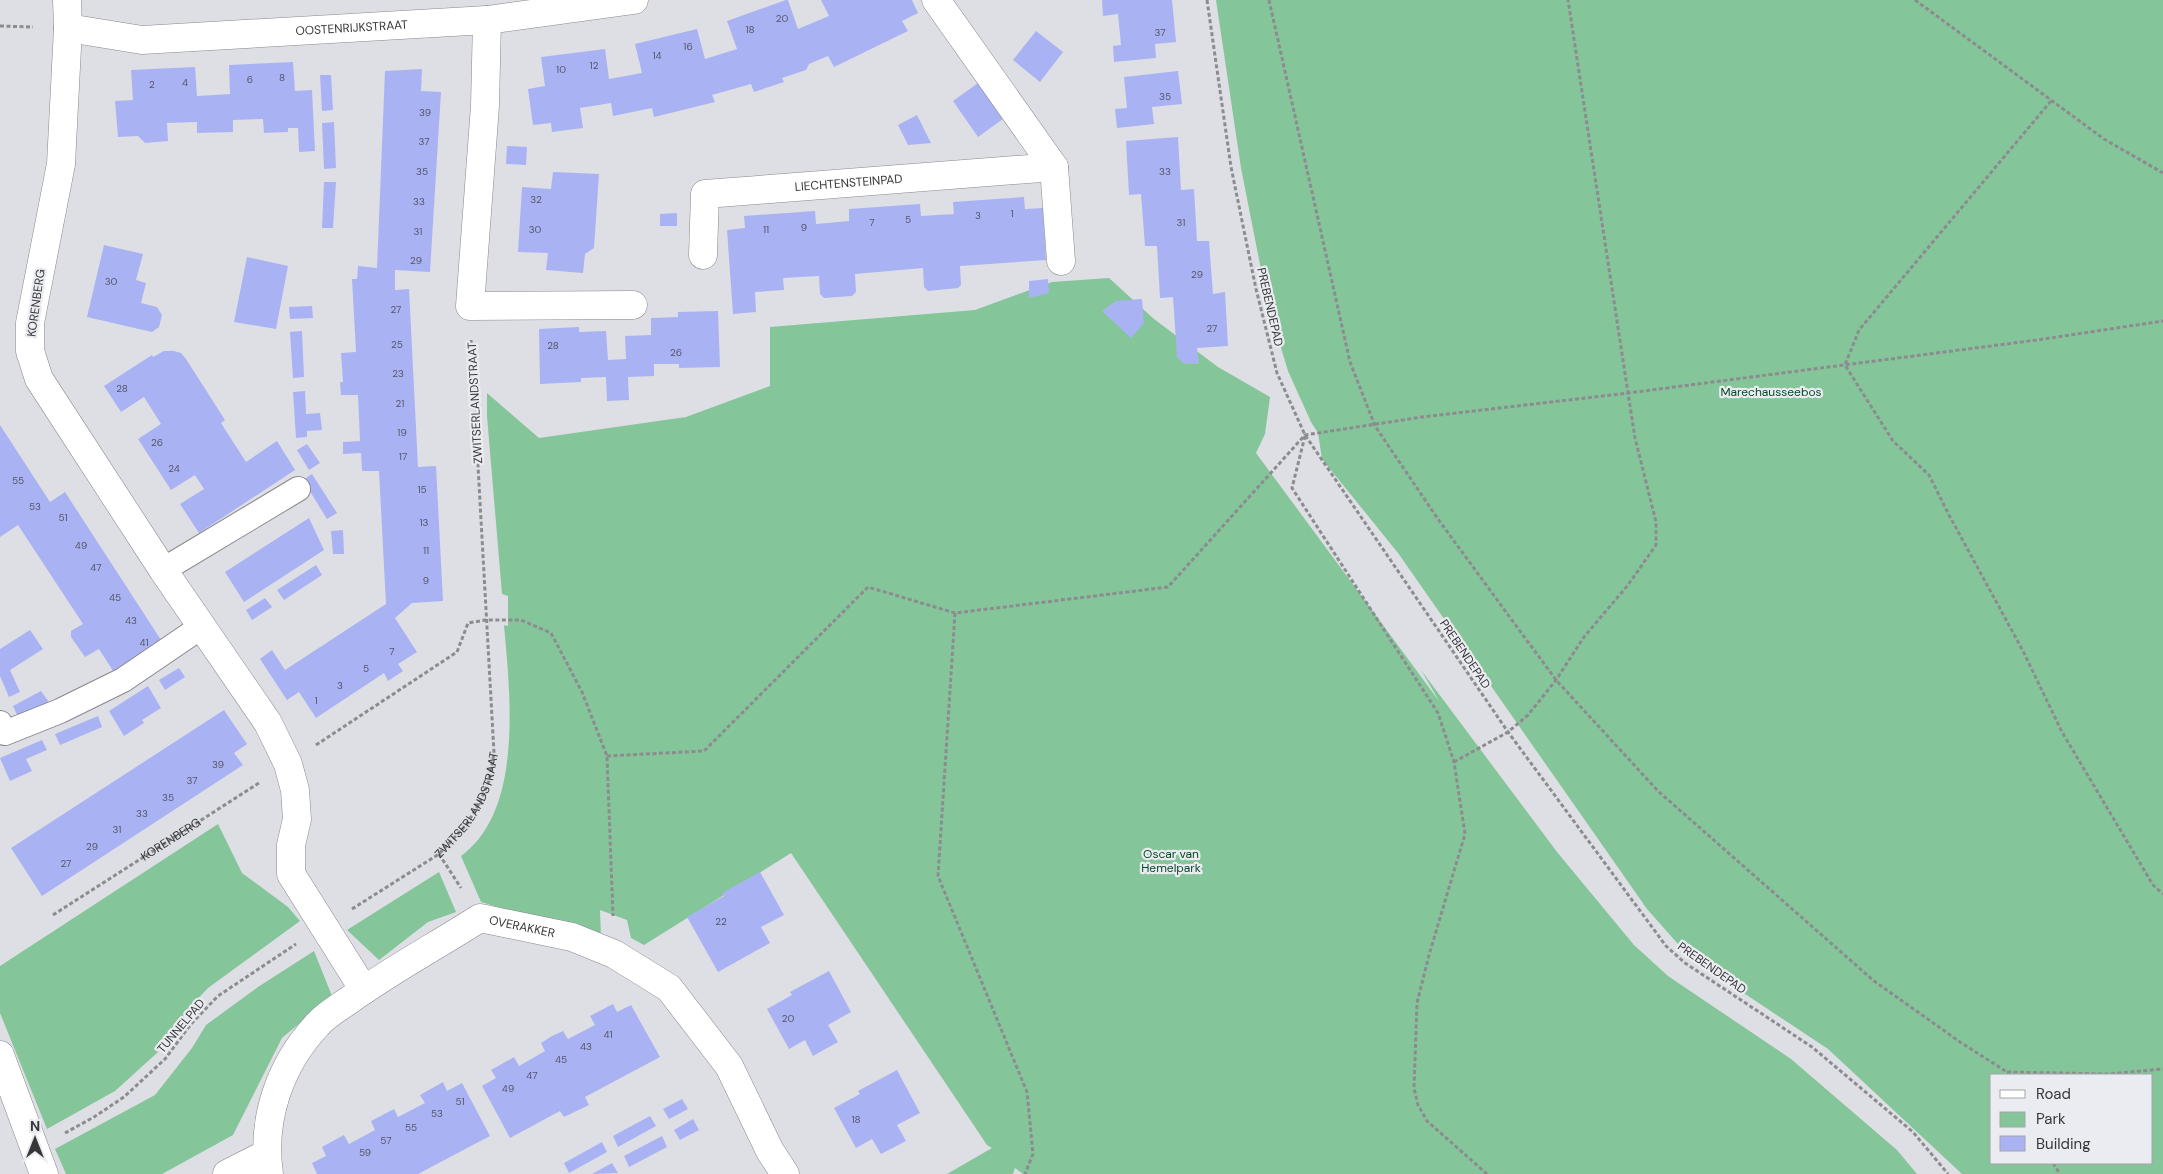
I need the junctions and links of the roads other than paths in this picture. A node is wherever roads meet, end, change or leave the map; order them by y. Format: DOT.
graph roads {
  1 [pos="67,0"];
  2 [pos="634,0"];
  3 [pos="936,0"];
  4 [pos="582,4"];
  5 [pos="488,20"];
  6 [pos="68,28"];
  7 [pos="1054,167"];
  8 [pos="703,256"];
  9 [pos="1061,261"];
  10 [pos="633,305"];
  11 [pos="298,489"];
  12 [pos="164,570"];
  13 [pos="201,627"];
  14 [pos="0,723"];
  15 [pos="364,990"];
  16 [pos="0,1055"];
  17 [pos="267,1164"];
  18 [pos="44,1174"];
  19 [pos="227,1174"];
  20 [pos="785,1174"];
  1 -- 6 [label="street, KORENBERG"];
  2 -- 4 [label="street, OOSTENRIJKSTRAAT"];
  3 -- 7 [label="street"];
  4 -- 5 [label="street, OOSTENRIJKSTRAAT"];
  5 -- 6 [label="street, OOSTENRIJKSTRAAT"];
  5 -- 10 [label="street"];
  6 -- 12 [label="street, KORENBERG"];
  7 -- 8 [label="street, LIECHTENSTEINPAD"];
  7 -- 9 [label="street"];
  11 -- 12 [label="lane"];
  12 -- 13 [label="street, KORENBERG"];
  13 -- 14 [label="lane"];
  13 -- 15 [label="street, KORENBERG"];
  15 -- 17 [label="street, OVERAKKER"];
  15 -- 20 [label="street, OVERAKKER"];
  16 -- 18 [label="street"];
  17 -- 19 [label="street"];
}
